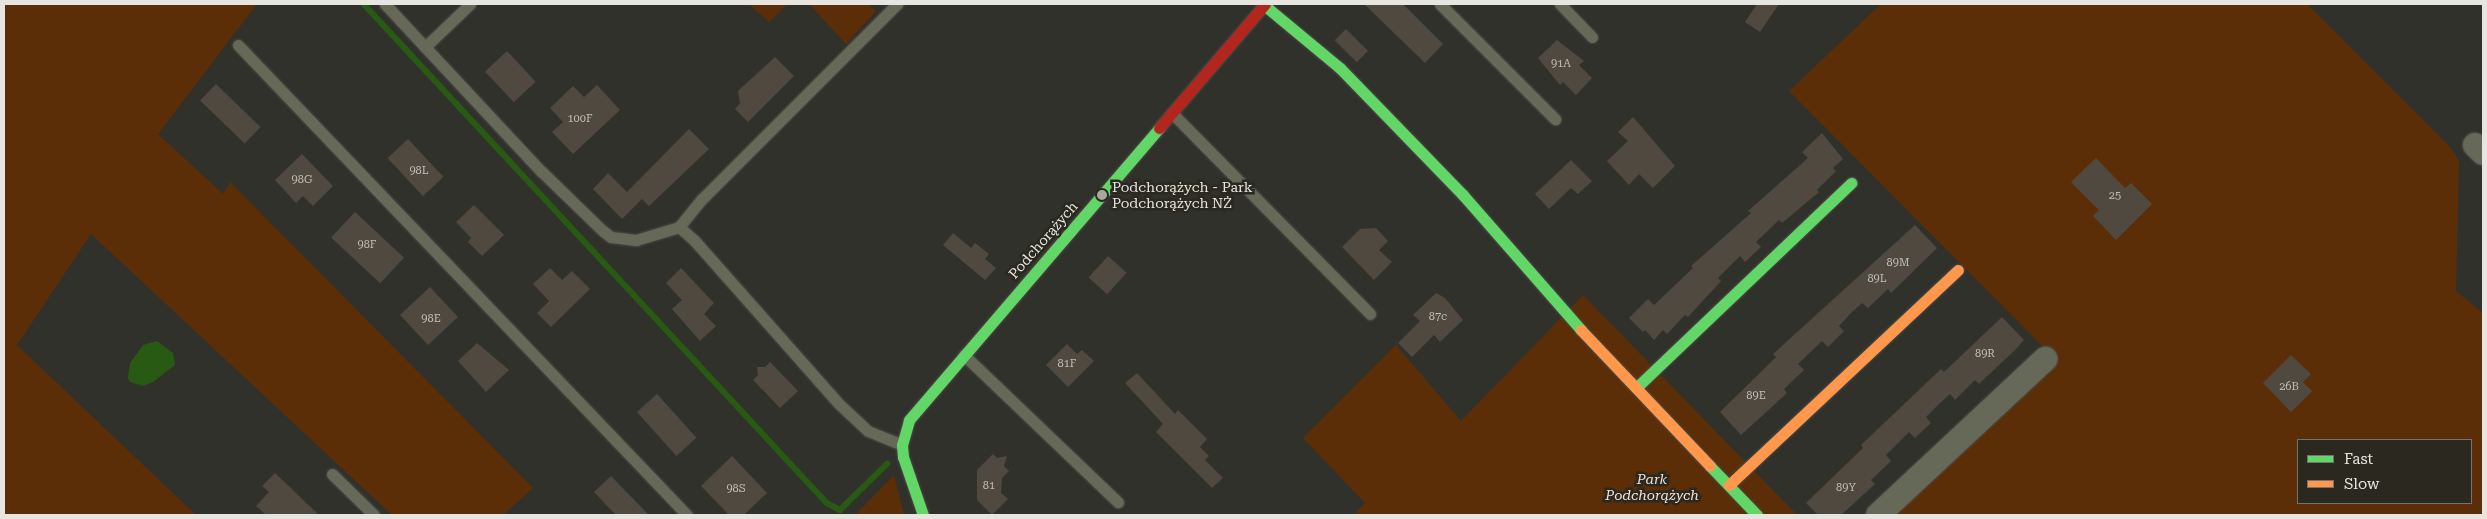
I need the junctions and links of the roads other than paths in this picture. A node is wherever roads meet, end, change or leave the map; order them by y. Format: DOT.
graph roads {
  1 [pos="385,4"];
  2 [pos="470,4"];
  3 [pos="897,4"];
  4 [pos="1440,4"];
  5 [pos="1560,4"];
  6 [pos="1264,5"];
  7 [pos="1592,37"];
  8 [pos="238,45"];
  9 [pos="425,47"];
  10 [pos="1172,113"];
  11 [pos="1555,119"];
  12 [pos="1850,183"];
  13 [pos="679,228"];
  14 [pos="1958,270"];
  15 [pos="1370,314"];
  16 [pos="964,355"];
  17 [pos="2045,359"];
  18 [pos="1637,387"];
  19 [pos="902,445"];
  20 [pos="332,474"];
  21 [pos="1729,486"];
  22 [pos="1118,502"];
  23 [pos="374,515"];
  24 [pos="687,515"];
  25 [pos="923,515"];
  26 [pos="1757,515"];
  27 [pos="1878,515"];
  1 -- 9 [label="lane"];
  2 -- 9 [label="lane"];
  3 -- 13 [label="lane"];
  4 -- 11 [label="lane"];
  5 -- 7 [label="lane"];
  6 -- 10 [label="street, Podchorążych"];
  6 -- 18 [label="street"];
  8 -- 24 [label="lane"];
  9 -- 13 [label="lane"];
  10 -- 15 [label="lane"];
  10 -- 16 [label="street, Podchorążych"];
  12 -- 18 [label="street"];
  13 -- 19 [label="lane"];
  14 -- 21 [label="street"];
  16 -- 19 [label="street, Podchorążych"];
  16 -- 22 [label="lane"];
  17 -- 27 [label="street"];
  18 -- 21 [label="street"];
  19 -- 25 [label="street, Podchorążych"];
  20 -- 23 [label="lane"];
  21 -- 26 [label="street"];
}
